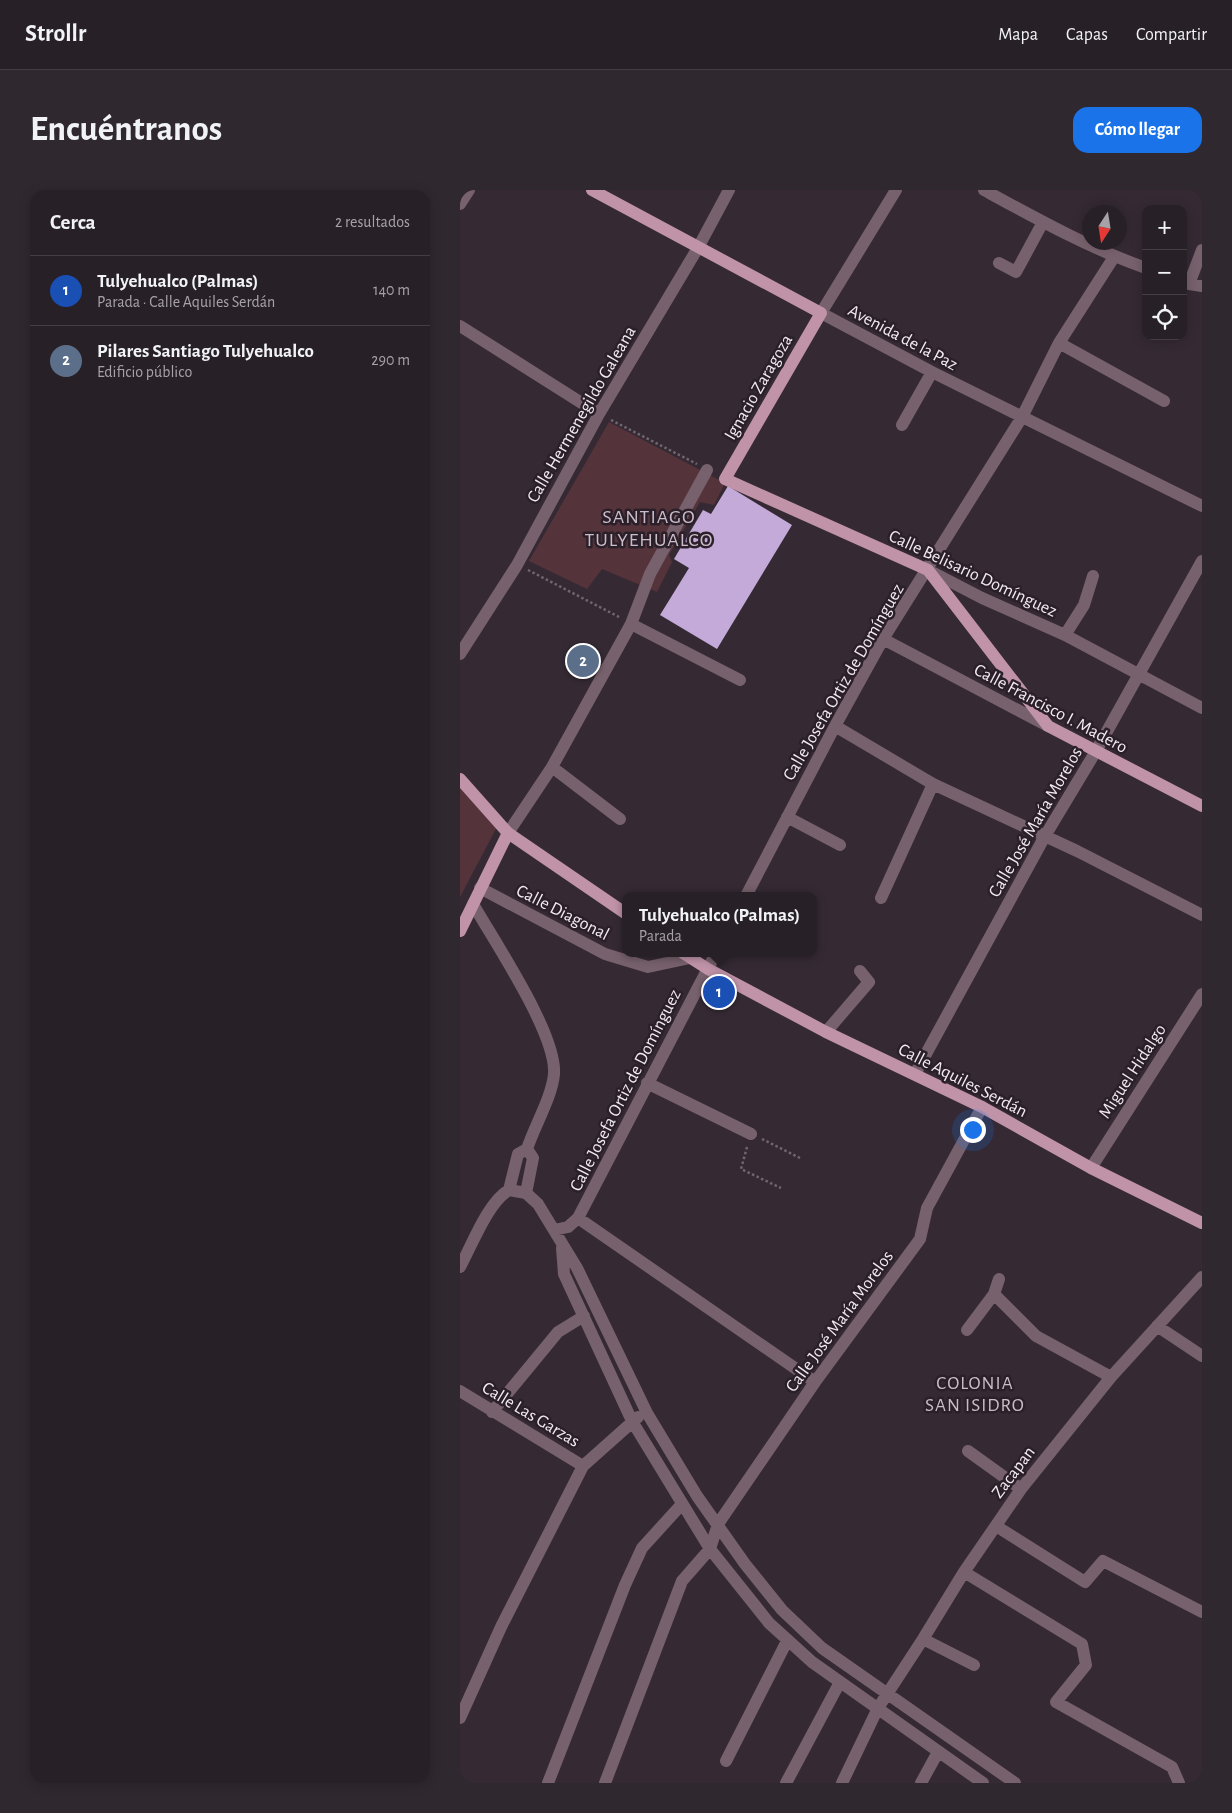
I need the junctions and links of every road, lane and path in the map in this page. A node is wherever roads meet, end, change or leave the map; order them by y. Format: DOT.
graph roads {
  1 [pos="469,190"];
  2 [pos="592,190"];
  3 [pos="729,190"];
  4 [pos="896,190"];
  5 [pos="984,190"];
  6 [pos="460,204"];
  7 [pos="1043,222"];
  8 [pos="699,246"];
  9 [pos="1202,250"];
  10 [pos="1114,257"];
  11 [pos="999,264"];
  12 [pos="1142,267"];
  13 [pos="1187,280"];
  14 [pos="1187,282"];
  15 [pos="1187,283"];
  16 [pos="1202,286"];
  17 [pos="1202,293"];
  18 [pos="821,313"];
  19 [pos="460,326"];
  20 [pos="1059,343"];
  21 [pos="932,372"];
  22 [pos="1164,401"];
  23 [pos="599,414"];
  24 [pos="1022,418"];
  25 [pos="902,425"];
  26 [pos="707,470"];
  27 [pos="725,479"];
  28 [pos="1202,506"];
  29 [pos="1202,561"];
  30 [pos="517,565"];
  31 [pos="928,570"];
  32 [pos="1093,576"];
  33 [pos="631,624"];
  34 [pos="1065,635"];
  35 [pos="883,639"];
  36 [pos="460,654"];
  37 [pos="1138,673"];
  38 [pos="740,680"];
  39 [pos="1202,708"];
  40 [pos="835,726"];
  41 [pos="1048,726"];
  42 [pos="1096,751"];
  43 [pos="552,767"];
  44 [pos="460,779"];
  45 [pos="933,784"];
  46 [pos="1202,806"];
  47 [pos="787,817"];
  48 [pos="620,819"];
  49 [pos="508,832"];
  50 [pos="1045,836"];
  51 [pos="840,845"];
  52 [pos="480,888"];
  53 [pos="748,892"];
  54 [pos="880,898"];
  55 [pos="473,904"];
  56 [pos="622,911"];
  57 [pos="1202,915"];
  58 [pos="460,931"];
  59 [pos="683,957"];
  60 [pos="689,957"];
  61 [pos="714,957"];
  62 [pos="708,969"];
  63 [pos="860,971"];
  64 [pos="1202,994"];
  65 [pos="826,1032"];
  66 [pos="915,1074"];
  67 [pos="647,1083"];
  68 [pos="982,1107"];
  69 [pos="751,1134"];
  70 [pos="527,1149"];
  71 [pos="800,1158"];
  72 [pos="1091,1168"];
  73 [pos="781,1188"];
  74 [pos="509,1190"];
  75 [pos="526,1193"];
  76 [pos="578,1218"];
  77 [pos="1202,1223"];
  78 [pos="554,1230"];
  79 [pos="562,1246"];
  80 [pos="460,1267"];
  81 [pos="1202,1277"];
  82 [pos="999,1279"];
  83 [pos="994,1294"];
  84 [pos="584,1316"];
  85 [pos="1157,1326"];
  86 [pos="967,1330"];
  87 [pos="1202,1356"];
  88 [pos="1111,1378"];
  89 [pos="815,1382"];
  90 [pos="460,1391"];
  91 [pos="492,1412"];
  92 [pos="647,1413"];
  93 [pos="632,1421"];
  94 [pos="968,1451"];
  95 [pos="583,1466"];
  96 [pos="1021,1489"];
  97 [pos="682,1504"];
  98 [pos="718,1524"];
  99 [pos="996,1526"];
  100 [pos="710,1549"];
  101 [pos="964,1572"];
  102 [pos="1202,1612"];
  103 [pos="923,1639"];
  104 [pos="787,1641"];
  105 [pos="974,1665"];
  106 [pos="840,1682"];
  107 [pos="887,1693"];
  108 [pos="878,1708"];
  109 [pos="460,1718"];
  110 [pos="938,1752"];
  111 [pos="726,1761"];
  112 [pos="992,1766"];
  113 [pos="548,1783"];
  114 [pos="604,1783"];
  115 [pos="786,1783"];
  116 [pos="842,1783"];
  117 [pos="921,1783"];
  118 [pos="982,1783"];
  119 [pos="1015,1783"];
  120 [pos="1179,1783"];
  1 -- 6 [label="street"];
  2 -- 8 [label="main road, Avenida de la Paz"];
  3 -- 8 [label="street, Calle Hermenegildo Galeana"];
  4 -- 18 [label="street"];
  5 -- 7 [label="street"];
  7 -- 10 [label="street"];
  7 -- 11 [label="street"];
  8 -- 18 [label="main road, Avenida de la Paz"];
  8 -- 23 [label="street, Calle Hermenegildo Galeana"];
  9 -- 13 [label="street"];
  10 -- 12 [label="street"];
  10 -- 20 [label="street, Calle Josefa Ortiz de Domínguez"];
  14 -- 16 [label="street"];
  15 -- 17 [label="street"];
  18 -- 21 [label="street, Avenida de la Paz"];
  18 -- 27 [label="main road, Ignacio Zaragoza"];
  19 -- 23 [label="street"];
  20 -- 22 [label="street"];
  20 -- 24 [label="street, Calle Josefa Ortiz de Domínguez"];
  21 -- 24 [label="street, Avenida de la Paz"];
  21 -- 25 [label="street"];
  23 -- 26 [label="path"];
  23 -- 30 [label="street, Calle Hermenegildo Galeana"];
  24 -- 28 [label="street, Avenida de la Paz"];
  24 -- 31 [label="street, Calle Josefa Ortiz de Domínguez"];
  26 -- 33 [label="street"];
  27 -- 31 [label="main road, Calle Belisario Domínguez"];
  29 -- 37 [label="street, Calle José María Morelos"];
  30 -- 33 [label="path"];
  30 -- 36 [label="street, Calle Hermenegildo Galeana"];
  31 -- 34 [label="street, Calle Belisario Domínguez"];
  31 -- 35 [label="street, Calle Josefa Ortiz de Domínguez"];
  31 -- 41 [label="main road"];
  32 -- 34 [label="street"];
  33 -- 38 [label="street"];
  33 -- 43 [label="street"];
  34 -- 37 [label="street, Calle Belisario Domínguez"];
  35 -- 40 [label="street, Calle Josefa Ortiz de Domínguez"];
  35 -- 41 [label="street, Calle Francisco I. Madero"];
  37 -- 39 [label="street, Calle Belisario Domínguez"];
  37 -- 42 [label="street, Calle José María Morelos"];
  40 -- 45 [label="street"];
  40 -- 47 [label="street, Calle Josefa Ortiz de Domínguez"];
  41 -- 42 [label="main road, Calle Francisco I. Madero"];
  42 -- 46 [label="main road, Calle Francisco I. Madero"];
  42 -- 50 [label="street, Calle José María Morelos"];
  43 -- 48 [label="street"];
  43 -- 49 [label="street"];
  44 -- 49 [label="main road"];
  45 -- 50 [label="street"];
  45 -- 54 [label="street"];
  47 -- 51 [label="street"];
  47 -- 53 [label="street, Calle Josefa Ortiz de Domínguez"];
  49 -- 52 [label="main road"];
  49 -- 56 [label="main road"];
  50 -- 57 [label="street"];
  50 -- 66 [label="street, Calle José María Morelos"];
  52 -- 55 [label="main road"];
  52 -- 59 [label="street, Calle Diagonal"];
  55 -- 58 [label="main road"];
  55 -- 70 [label="street"];
  60 -- 62 [label="main road, Calle Aquiles Serdán"];
  61 -- 62 [label="street, Calle Josefa Ortiz de Domínguez"];
  62 -- 65 [label="main road, Calle Aquiles Serdán"];
  62 -- 67 [label="street, Calle Josefa Ortiz de Domínguez"];
  63 -- 65 [label="street"];
  64 -- 72 [label="street, Miguel Hidalgo"];
  65 -- 66 [label="main road, Calle Aquiles Serdán"];
  66 -- 68 [label="main road, Calle Aquiles Serdán"];
  67 -- 69 [label="street"];
  67 -- 76 [label="street, Calle Josefa Ortiz de Domínguez"];
  68 -- 72 [label="main road, Calle Aquiles Serdán"];
  68 -- 89 [label="street, Calle José María Morelos"];
  69 -- 71 [label="path"];
  69 -- 73 [label="path"];
  70 -- 74 [label="street"];
  70 -- 75 [label="street"];
  72 -- 77 [label="main road, Calle Aquiles Serdán"];
  74 -- 75 [label="street"];
  74 -- 80 [label="street"];
  75 -- 78 [label="street"];
  76 -- 78 [label="street, Calle Josefa Ortiz de Domínguez"];
  76 -- 89 [label="street"];
  78 -- 79 [label="street"];
  79 -- 84 [label="street"];
  79 -- 92 [label="street"];
  81 -- 85 [label="street, Zacapan"];
  82 -- 83 [label="street"];
  83 -- 86 [label="street"];
  83 -- 88 [label="street"];
  84 -- 91 [label="street"];
  84 -- 93 [label="street"];
  85 -- 87 [label="street"];
  85 -- 88 [label="street, Zacapan"];
  88 -- 96 [label="street, Zacapan"];
  89 -- 98 [label="street, Calle José María Morelos"];
  90 -- 91 [label="street, Calle Las Garzas"];
  91 -- 95 [label="street, Calle Las Garzas"];
  92 -- 93 [label="street"];
  92 -- 98 [label="street"];
  93 -- 95 [label="street"];
  93 -- 97 [label="street"];
  94 -- 96 [label="street"];
  95 -- 109 [label="street"];
  96 -- 99 [label="street, Zacapan"];
  97 -- 100 [label="street"];
  97 -- 113 [label="street"];
  98 -- 100 [label="street, Calle José María Morelos"];
  98 -- 107 [label="street"];
  99 -- 101 [label="street, Zacapan"];
  99 -- 102 [label="street"];
  100 -- 104 [label="street"];
  100 -- 114 [label="street"];
  101 -- 103 [label="street, Zacapan"];
  101 -- 120 [label="street"];
  103 -- 105 [label="street"];
  103 -- 107 [label="street, Zacapan"];
  104 -- 106 [label="street"];
  104 -- 111 [label="street"];
  106 -- 108 [label="street"];
  106 -- 115 [label="street"];
  107 -- 108 [label="street, Zacapan"];
  107 -- 112 [label="street"];
  108 -- 110 [label="street"];
  108 -- 116 [label="street, Zacapan"];
  110 -- 117 [label="street"];
  110 -- 118 [label="street"];
  112 -- 118 [label="street"];
  112 -- 119 [label="street"];
}
